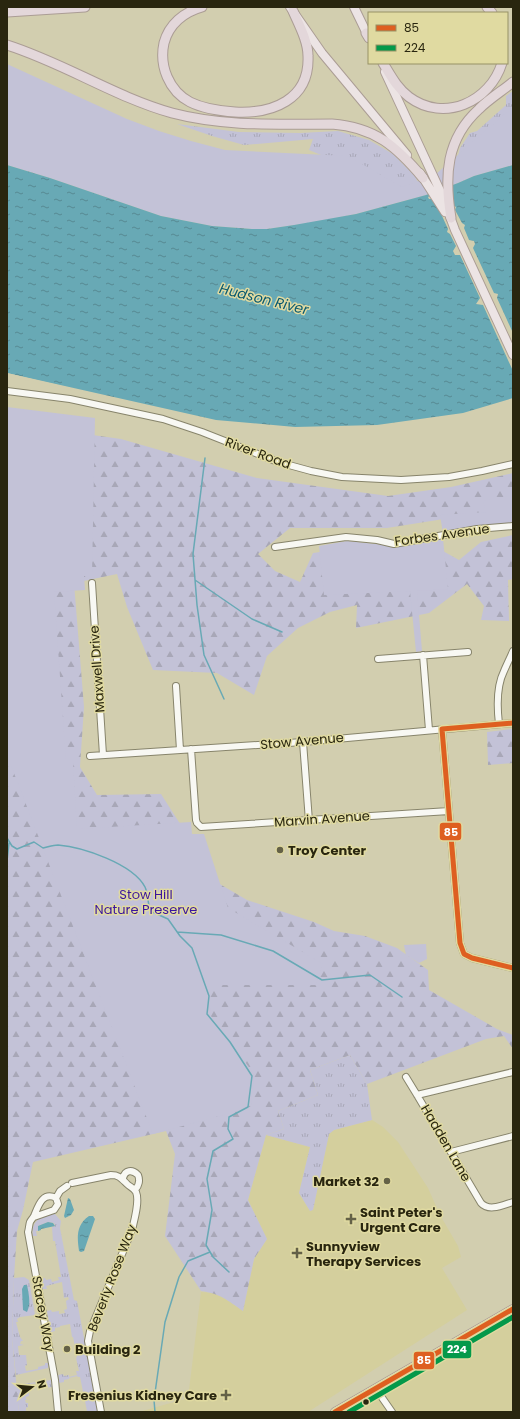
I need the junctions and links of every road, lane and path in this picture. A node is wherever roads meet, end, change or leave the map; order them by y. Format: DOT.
graph roads {
  1 [pos="85,7"];
  2 [pos="202,7"];
  3 [pos="354,7"];
  4 [pos="291,9"];
  5 [pos="7,12"];
  6 [pos="368,36"];
  7 [pos="7,45"];
  8 [pos="382,64"];
  9 [pos="383,64"];
  10 [pos="502,64"];
  11 [pos="513,82"];
  12 [pos="410,160"];
  13 [pos="424,178"];
  14 [pos="451,218"];
  15 [pos="456,230"];
  16 [pos="513,355"];
  17 [pos="7,391"];
  18 [pos="513,464"];
  19 [pos="513,526"];
  20 [pos="275,547"];
  21 [pos="92,583"];
  22 [pos="513,651"];
  23 [pos="468,652"];
  24 [pos="423,655"];
  25 [pos="378,659"];
  26 [pos="176,686"];
  27 [pos="513,723"];
  28 [pos="499,724"];
  29 [pos="442,729"];
  30 [pos="429,730"];
  31 [pos="303,742"];
  32 [pos="191,749"];
  33 [pos="180,750"];
  34 [pos="104,755"];
  35 [pos="90,756"];
  36 [pos="449,811"];
  37 [pos="309,821"];
  38 [pos="513,968"];
  39 [pos="513,1072"];
  40 [pos="406,1078"];
  41 [pos="418,1095"];
  42 [pos="513,1136"];
  43 [pos="451,1152"];
  44 [pos="123,1178"];
  45 [pos="135,1190"];
  46 [pos="56,1198"];
  47 [pos="513,1202"];
  48 [pos="34,1217"];
  49 [pos="513,1309"];
  50 [pos="376,1389"];
  51 [pos="58,1412"];
  52 [pos="101,1412"];
  53 [pos="335,1412"];
  54 [pos="392,1412"];
  1 -- 5 [label="highway"];
  2 -- 4 [label="highway"];
  3 -- 6 [label="main road"];
  4 -- 12 [label="main road"];
  7 -- 12 [label="highway"];
  8 -- 14 [label="main road"];
  9 -- 10 [label="highway"];
  11 -- 14 [label="highway"];
  12 -- 13 [label="highway"];
  13 -- 15 [label="main road"];
  14 -- 15 [label="main road"];
  15 -- 16 [label="main road"];
  17 -- 18 [label="street, River Road"];
  19 -- 20 [label="street, Forbes Avenue"];
  21 -- 34 [label="street, Maxwell Drive"];
  22 -- 28 [label="street"];
  23 -- 24 [label="street"];
  24 -- 25 [label="street"];
  24 -- 30 [label="street"];
  26 -- 33 [label="street"];
  27 -- 28 [label="street, Stow Avenue"];
  28 -- 29 [label="street, Stow Avenue"];
  29 -- 30 [label="street, Stow Avenue"];
  29 -- 36 [label="street"];
  30 -- 31 [label="street, Stow Avenue"];
  31 -- 32 [label="street, Stow Avenue"];
  31 -- 37 [label="street"];
  32 -- 33 [label="street, Stow Avenue"];
  32 -- 37 [label="street, Marvin Avenue"];
  33 -- 34 [label="street, Stow Avenue"];
  34 -- 35 [label="street, Stow Avenue"];
  36 -- 37 [label="street, Marvin Avenue"];
  36 -- 38 [label="street"];
  39 -- 41 [label="street"];
  40 -- 41 [label="street, Hadden Lane"];
  41 -- 43 [label="street, Hadden Lane"];
  42 -- 43 [label="street"];
  43 -- 47 [label="street, Hadden Lane"];
  44 -- 45 [label="street"];
  44 -- 45 [label="street"];
  44 -- 46 [label="street, Stacey Way"];
  45 -- 52 [label="street, Beverly Rose Way"];
  46 -- 48 [label="street, Stacey Way"];
  46 -- 48 [label="street, Stacey Way"];
  48 -- 51 [label="street, Stacey Way"];
  49 -- 50 [label="main road"];
  50 -- 53 [label="main road"];
  50 -- 54 [label="street"];
}
